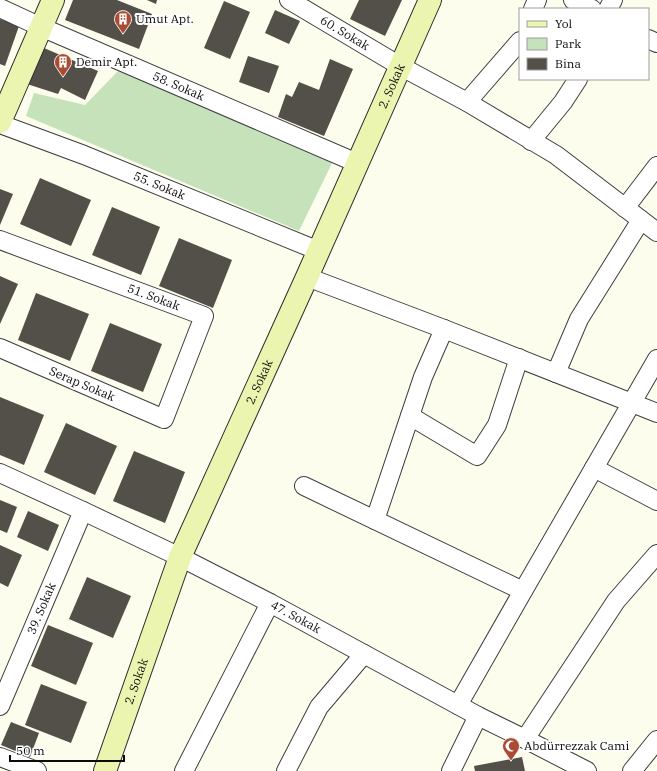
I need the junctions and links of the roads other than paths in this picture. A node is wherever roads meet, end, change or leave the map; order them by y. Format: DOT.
graph roads {
  1 [pos="53,0"];
  2 [pos="289,0"];
  3 [pos="430,0"];
  4 [pos="573,0"];
  5 [pos="0,8"];
  6 [pos="590,8"];
  7 [pos="41,27"];
  8 [pos="519,42"];
  9 [pos="400,66"];
  10 [pos="577,80"];
  11 [pos="467,102"];
  12 [pos="0,123"];
  13 [pos="531,141"];
  14 [pos="357,163"];
  15 [pos="657,166"];
  16 [pos="625,208"];
  17 [pos="641,220"];
  18 [pos="657,232"];
  19 [pos="0,240"];
  20 [pos="319,251"];
  21 [pos="307,277"];
  22 [pos="444,329"];
  23 [pos="0,348"];
  24 [pos="519,358"];
  25 [pos="657,359"];
  26 [pos="556,373"];
  27 [pos="632,403"];
  28 [pos="657,414"];
  29 [pos="410,416"];
  30 [pos="164,419"];
  31 [pos="594,468"];
  32 [pos="0,473"];
  33 [pos="304,486"];
  34 [pos="657,501"];
  35 [pos="83,511"];
  36 [pos="375,520"];
  37 [pos="657,554"];
  38 [pos="180,558"];
  39 [pos="523,591"];
  40 [pos="270,603"];
  41 [pos="364,654"];
  42 [pos="458,705"];
  43 [pos="0,706"];
  44 [pos="478,716"];
  45 [pos="525,739"];
  46 [pos="657,740"];
  47 [pos="0,757"];
  48 [pos="36,771"];
  49 [pos="105,771"];
  50 [pos="184,771"];
  51 [pos="286,771"];
  52 [pos="451,771"];
  53 [pos="587,771"];
  54 [pos="632,771"];
  1 -- 7 [label="street"];
  2 -- 9 [label="street, 60. Sokak"];
  3 -- 9 [label="street, 2. Sokak"];
  4 -- 6 [label="street"];
  5 -- 7 [label="street, 58. Sokak"];
  7 -- 12 [label="street"];
  7 -- 14 [label="street, 58. Sokak"];
  8 -- 11 [label="street"];
  9 -- 11 [label="street, 60. Sokak"];
  9 -- 14 [label="street, 2. Sokak"];
  10 -- 13 [label="street"];
  11 -- 13 [label="street, 60. Sokak"];
  12 -- 20 [label="street, 55. Sokak"];
  13 -- 16 [label="street, 60. Sokak"];
  14 -- 20 [label="street, 2. Sokak"];
  15 -- 16 [label="street"];
  16 -- 17 [label="street, 60. Sokak"];
  17 -- 18 [label="street, 60. Sokak"];
  17 -- 26 [label="street"];
  19 -- 30 [label="street, 51. Sokak"];
  20 -- 21 [label="street, 2. Sokak"];
  21 -- 22 [label="street"];
  21 -- 38 [label="street, 2. Sokak"];
  22 -- 24 [label="street"];
  22 -- 29 [label="street"];
  23 -- 30 [label="street, Serap Sokak"];
  24 -- 26 [label="street"];
  24 -- 29 [label="street"];
  25 -- 27 [label="street"];
  26 -- 27 [label="street"];
  27 -- 28 [label="street"];
  27 -- 31 [label="street"];
  29 -- 36 [label="street"];
  31 -- 34 [label="street"];
  31 -- 39 [label="street"];
  32 -- 35 [label="street, 47. Sokak"];
  33 -- 36 [label="street"];
  35 -- 38 [label="street, 47. Sokak"];
  35 -- 43 [label="street, 39. Sokak"];
  36 -- 39 [label="street"];
  37 -- 45 [label="street"];
  38 -- 40 [label="street, 47. Sokak"];
  38 -- 49 [label="street, 2. Sokak"];
  39 -- 42 [label="street"];
  40 -- 41 [label="street, 47. Sokak"];
  40 -- 50 [label="street"];
  41 -- 42 [label="street, 47. Sokak"];
  41 -- 51 [label="street"];
  42 -- 44 [label="street, 47. Sokak"];
  44 -- 45 [label="street, 47. Sokak"];
  44 -- 52 [label="street"];
  45 -- 53 [label="street, 47. Sokak"];
  46 -- 54 [label="street"];
  47 -- 48 [label="street"];
}
